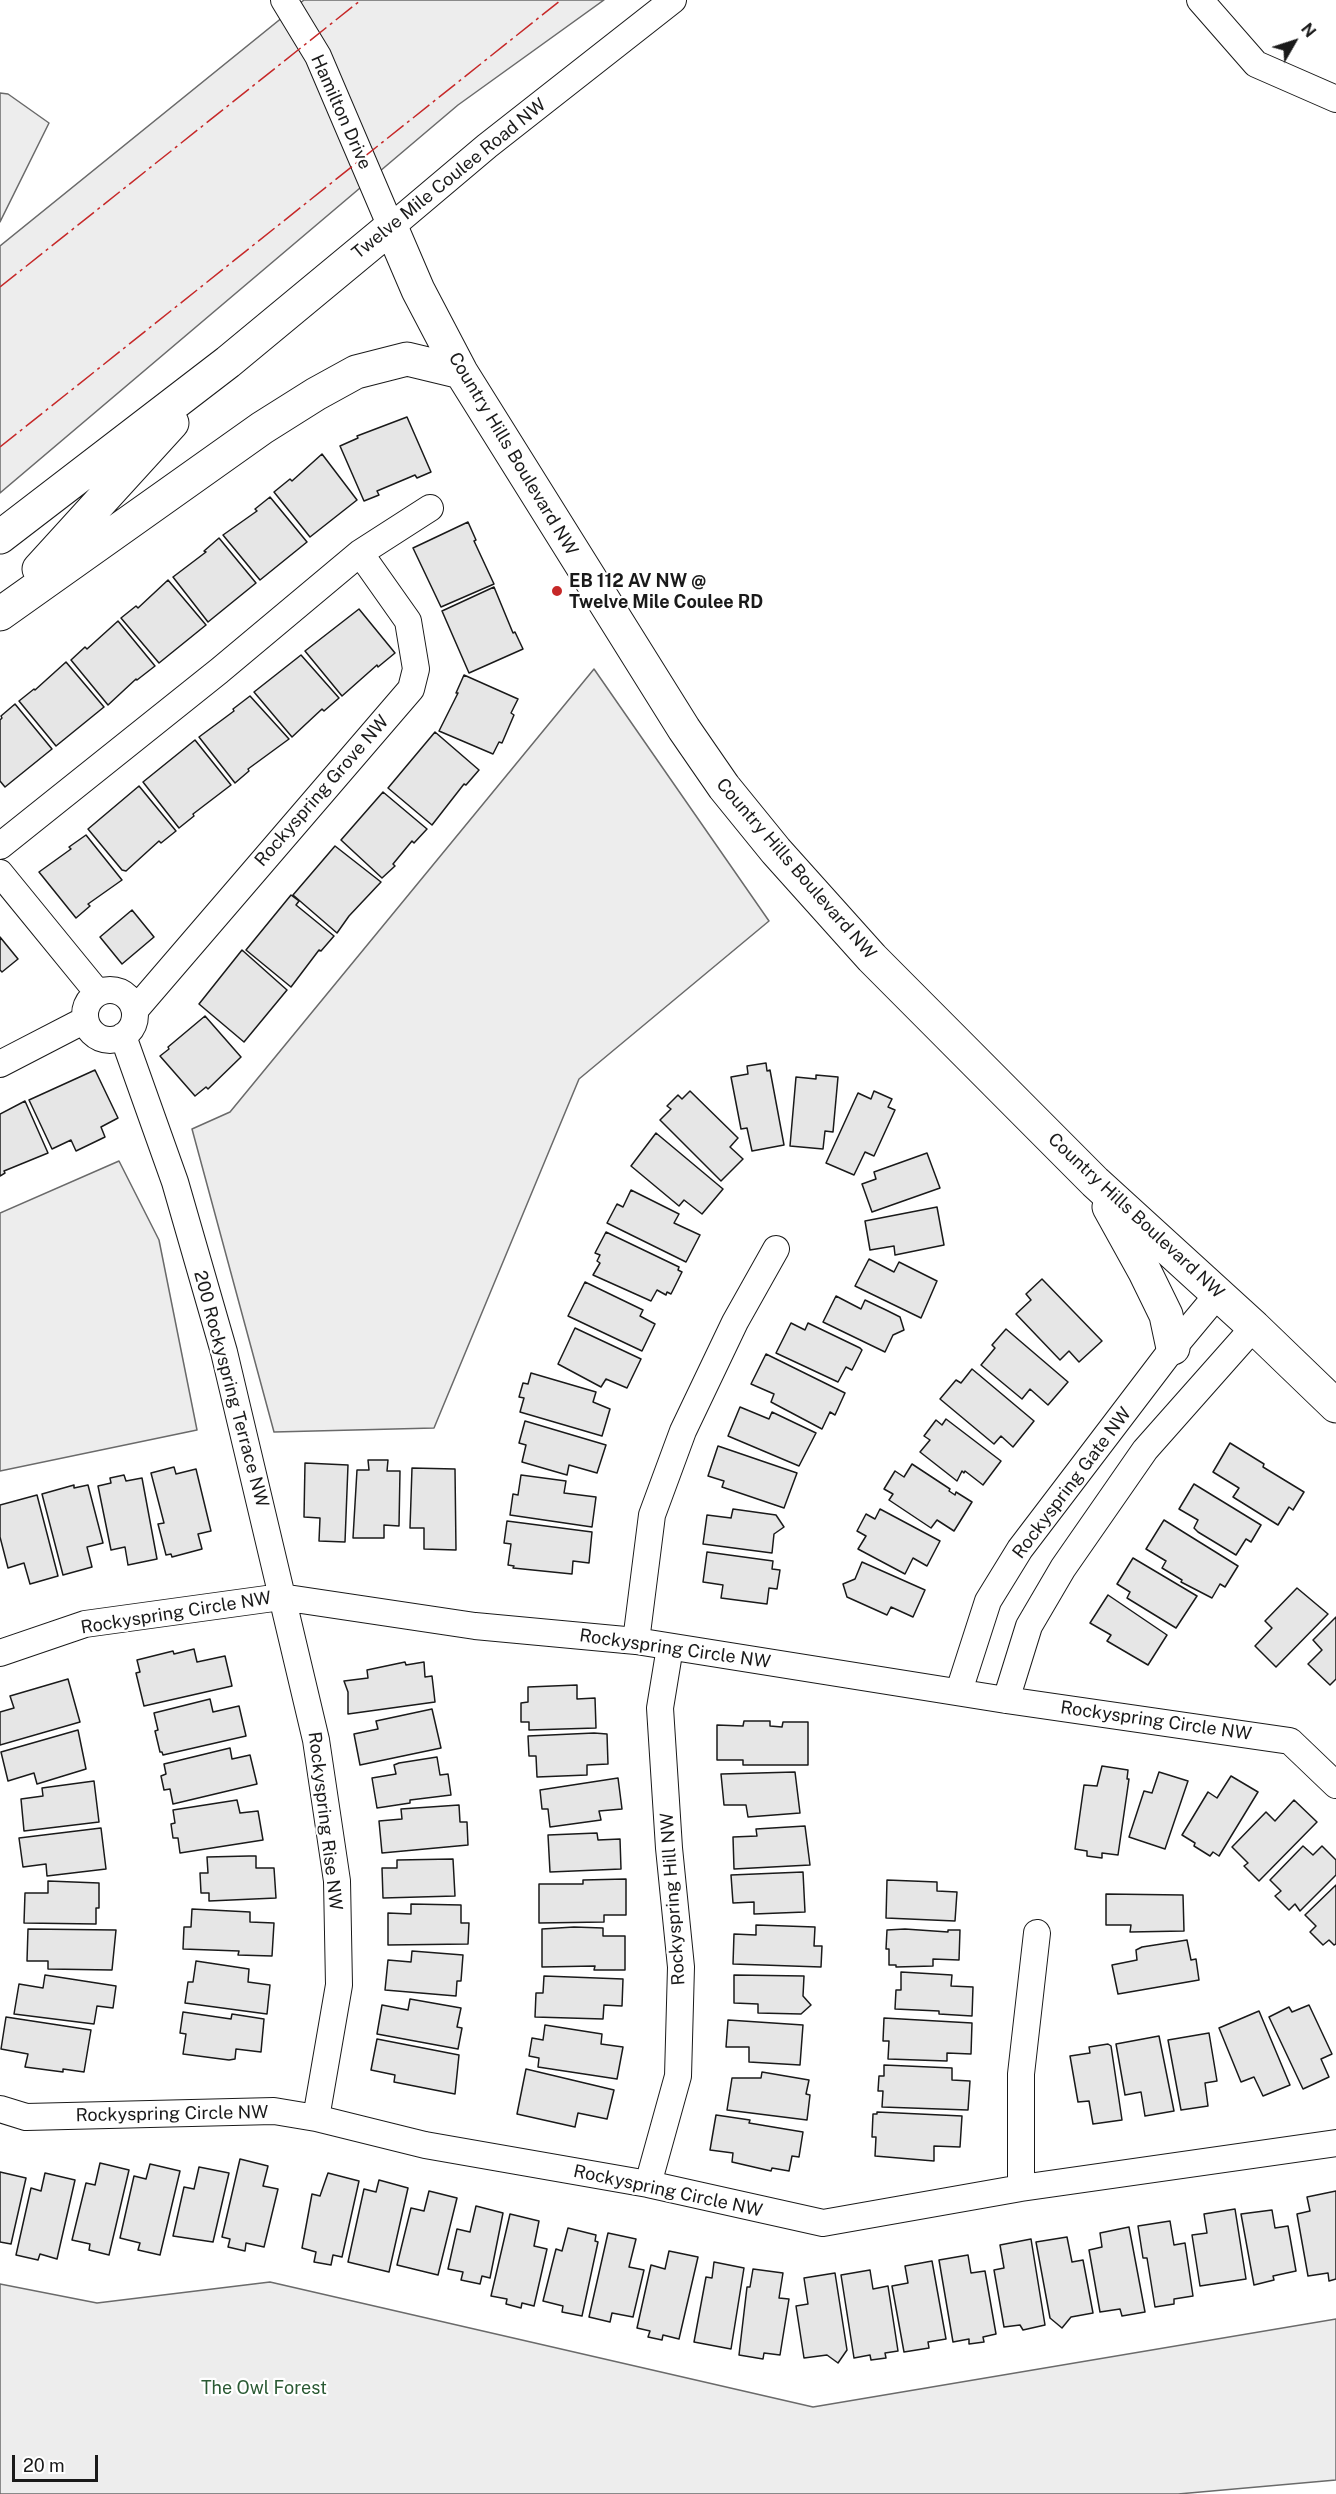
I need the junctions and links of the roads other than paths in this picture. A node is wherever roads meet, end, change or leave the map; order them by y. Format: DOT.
graph roads {
  1 [pos="284,0"];
  2 [pos="673,0"];
  3 [pos="1200,0"];
  4 [pos="1336,99"];
  5 [pos="391,227"];
  6 [pos="228,362"];
  7 [pos="461,372"];
  8 [pos="430,508"];
  9 [pos="0,537"];
  10 [pos="360,553"];
  11 [pos="0,613"];
  12 [pos="0,846"];
  13 [pos="0,873"];
  14 [pos="98,993"];
  15 [pos="135,1010"];
  16 [pos="85,1020"];
  17 [pos="123,1036"];
  18 [pos="0,1064"];
  19 [pos="1095,1182"];
  20 [pos="776,1249"];
  21 [pos="1218,1294"];
  22 [pos="1254,1327"];
  23 [pos="1173,1348"];
  24 [pos="1336,1406"];
  25 [pos="281,1597"];
  26 [pos="636,1641"];
  27 [pos="670,1647"];
  28 [pos="0,1653"];
  29 [pos="959,1691"];
  30 [pos="1006,1700"];
  31 [pos="1336,1785"];
  32 [pos="1037,1933"];
  33 [pos="0,2109"];
  34 [pos="316,2118"];
  35 [pos="1336,2143"];
  36 [pos="648,2184"];
  37 [pos="1021,2188"];
  1 -- 5 [label="street, Hamilton Drive"];
  2 -- 5 [label="street, Twelve Mile Coulee Road NW"];
  3 -- 4 [label="street"];
  5 -- 6 [label="main road, Twelve Mile Coulee Road NW"];
  5 -- 7 [label="main road, Country Hills Boulevard NW"];
  6 -- 9 [label="main road, Twelve Mile Coulee Road NW"];
  6 -- 11 [label="main road, Twelve Mile Coulee Road NW"];
  7 -- 11 [label="main road"];
  7 -- 19 [label="main road, Country Hills Boulevard NW"];
  8 -- 10 [label="street"];
  10 -- 12 [label="street"];
  10 -- 15 [label="street, Rockyspring Grove NW"];
  13 -- 14 [label="street"];
  14 -- 15 [label="street"];
  14 -- 16 [label="street"];
  15 -- 17 [label="street"];
  16 -- 17 [label="street"];
  16 -- 18 [label="street"];
  17 -- 25 [label="street, 200 Rockyspring Terrace NW"];
  19 -- 21 [label="main road, Country Hills Boulevard NW"];
  19 -- 23 [label="main road"];
  20 -- 26 [label="street"];
  21 -- 22 [label="main road, Country Hills Boulevard NW"];
  21 -- 23 [label="street, Rockyspring Gate NW"];
  22 -- 24 [label="main road, Country Hills Boulevard NW"];
  22 -- 30 [label="street"];
  23 -- 29 [label="street, Rockyspring Gate NW"];
  25 -- 26 [label="street, Rockyspring Circle NW"];
  25 -- 28 [label="street, Rockyspring Circle NW"];
  25 -- 34 [label="street, Rockyspring Rise NW"];
  26 -- 27 [label="street, Rockyspring Circle NW"];
  27 -- 29 [label="street, Rockyspring Circle NW"];
  27 -- 36 [label="street, Rockyspring Hill NW"];
  29 -- 30 [label="street, Rockyspring Circle NW"];
  30 -- 31 [label="street, Rockyspring Circle NW"];
  32 -- 37 [label="street"];
  33 -- 34 [label="street, Rockyspring Circle NW"];
  34 -- 36 [label="street, Rockyspring Circle NW"];
  35 -- 37 [label="street, Rockyspring Circle NW"];
  36 -- 37 [label="street, Rockyspring Circle NW"];
}
